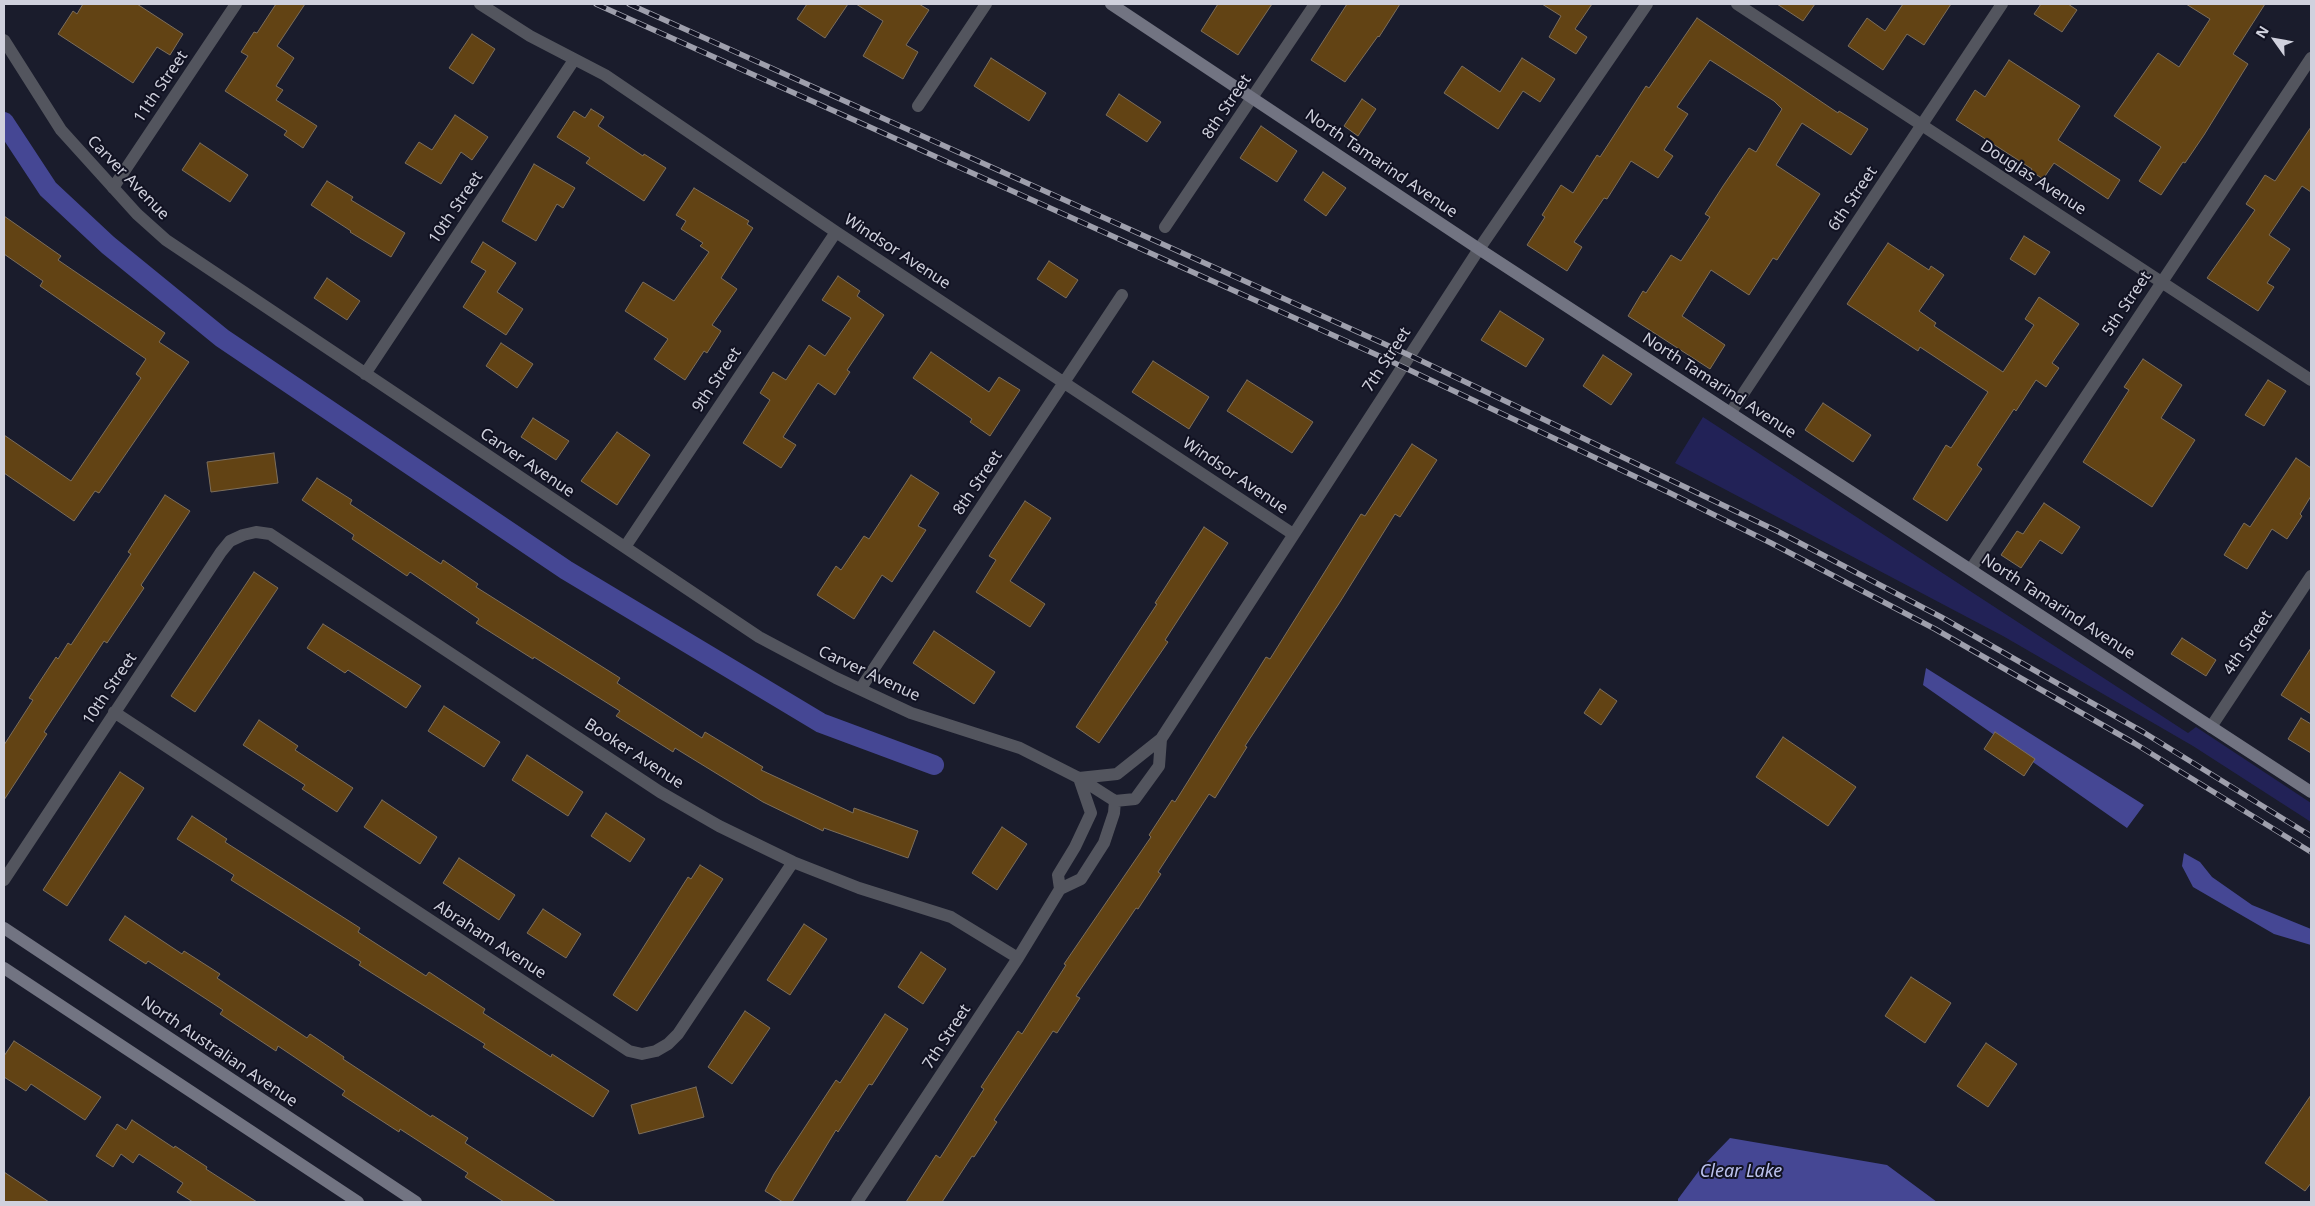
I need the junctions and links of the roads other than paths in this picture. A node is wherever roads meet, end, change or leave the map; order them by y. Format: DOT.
graph roads {
  1 [pos="236,4"];
  2 [pos="480,4"];
  3 [pos="986,4"];
  4 [pos="1111,4"];
  5 [pos="1316,4"];
  6 [pos="1647,4"];
  7 [pos="1736,4"];
  8 [pos="2002,4"];
  9 [pos="4,40"];
  10 [pos="2311,58"];
  11 [pos="574,60"];
  12 [pos="1253,98"];
  13 [pos="918,106"];
  14 [pos="1922,125"];
  15 [pos="113,188"];
  16 [pos="1165,227"];
  17 [pos="836,232"];
  18 [pos="1479,249"];
  19 [pos="2162,282"];
  20 [pos="1122,295"];
  21 [pos="365,374"];
  22 [pos="2311,380"];
  23 [pos="1064,382"];
  24 [pos="1730,412"];
  25 [pos="256,532"];
  26 [pos="1292,534"];
  27 [pos="625,547"];
  28 [pos="1971,570"];
  29 [pos="2311,576"];
  30 [pos="861,688"];
  31 [pos="114,712"];
  32 [pos="2211,727"];
  33 [pos="1161,740"];
  34 [pos="1079,778"];
  35 [pos="2311,792"];
  36 [pos="1115,801"];
  37 [pos="793,862"];
  38 [pos="4,880"];
  39 [pos="1060,889"];
  40 [pos="4,928"];
  41 [pos="1018,958"];
  42 [pos="4,968"];
  43 [pos="358,1202"];
  44 [pos="416,1202"];
  45 [pos="857,1202"];
  1 -- 15 [label="street, 11th Street"];
  2 -- 11 [label="street, Windsor Avenue"];
  3 -- 13 [label="street"];
  4 -- 12 [label="street, North Tamarind Avenue"];
  5 -- 12 [label="street, 8th Street"];
  6 -- 18 [label="street, 7th Street"];
  7 -- 14 [label="street, Douglas Avenue"];
  8 -- 14 [label="street, 6th Street"];
  9 -- 15 [label="street, Carver Avenue"];
  10 -- 19 [label="street, 5th Street"];
  11 -- 17 [label="street, Windsor Avenue"];
  11 -- 21 [label="street, 10th Street"];
  12 -- 16 [label="street, 8th Street"];
  12 -- 18 [label="street, North Tamarind Avenue"];
  14 -- 19 [label="street, Douglas Avenue"];
  14 -- 24 [label="street, 6th Street"];
  15 -- 21 [label="street, Carver Avenue"];
  17 -- 23 [label="street, Windsor Avenue"];
  17 -- 27 [label="street, 9th Street"];
  18 -- 24 [label="street, North Tamarind Avenue"];
  18 -- 26 [label="street, 7th Street"];
  19 -- 22 [label="street, Douglas Avenue"];
  19 -- 28 [label="street, 5th Street"];
  20 -- 23 [label="street, 8th Street"];
  21 -- 27 [label="street, Carver Avenue"];
  23 -- 26 [label="street, Windsor Avenue"];
  23 -- 30 [label="street, 8th Street"];
  24 -- 28 [label="street, North Tamarind Avenue"];
  25 -- 31 [label="street, 10th Street"];
  25 -- 37 [label="street, Booker Avenue"];
  26 -- 33 [label="street, 7th Street"];
  27 -- 30 [label="street, Carver Avenue"];
  28 -- 32 [label="street, North Tamarind Avenue"];
  29 -- 32 [label="street, 4th Street"];
  30 -- 34 [label="street, Carver Avenue"];
  31 -- 37 [label="street, Abraham Avenue"];
  31 -- 38 [label="street, 10th Street"];
  32 -- 35 [label="street, North Tamarind Avenue"];
  33 -- 34 [label="street, 7th Street"];
  33 -- 36 [label="street, 7th Street"];
  34 -- 36 [label="street, Carver Avenue"];
  34 -- 39 [label="street, 7th Street"];
  36 -- 39 [label="street"];
  37 -- 41 [label="street, Booker Avenue"];
  39 -- 41 [label="street, 7th Street"];
  40 -- 44 [label="street, North Australian Avenue"];
  41 -- 45 [label="street, 7th Street"];
  42 -- 43 [label="street"];
}
